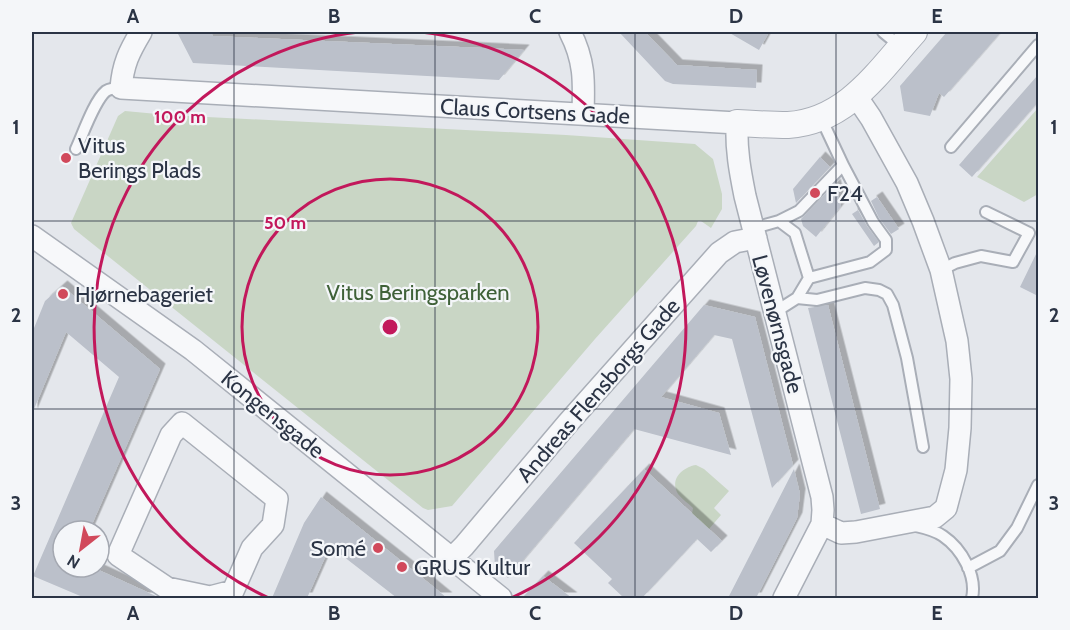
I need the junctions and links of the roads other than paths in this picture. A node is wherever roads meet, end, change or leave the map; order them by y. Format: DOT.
graph roads {
  1 [pos="139,32"];
  2 [pos="570,32"];
  3 [pos="899,36"];
  4 [pos="1038,45"];
  5 [pos="121,88"];
  6 [pos="856,96"];
  7 [pos="583,114"];
  8 [pos="821,117"];
  9 [pos="737,123"];
  10 [pos="951,147"];
  11 [pos="76,149"];
  12 [pos="843,165"];
  13 [pos="986,212"];
  14 [pos="780,221"];
  15 [pos="755,233"];
  16 [pos="34,243"];
  17 [pos="941,270"];
  18 [pos="809,278"];
  19 [pos="797,298"];
  20 [pos="775,312"];
  21 [pos="923,447"];
  22 [pos="1038,484"];
  23 [pos="906,522"];
  24 [pos="822,524"];
  25 [pos="452,558"];
  26 [pos="968,568"];
  27 [pos="164,593"];
  28 [pos="501,598"];
  29 [pos="784,598"];
  30 [pos="972,598"];
  1 -- 5 [label="street"];
  2 -- 7 [label="street"];
  3 -- 6 [label="street, Claus Cortsens Gade"];
  4 -- 10 [label="lane"];
  5 -- 7 [label="street, Claus Cortsens Gade"];
  5 -- 11 [label="lane"];
  6 -- 8 [label="street, Claus Cortsens Gade"];
  6 -- 17 [label="street"];
  7 -- 9 [label="street, Claus Cortsens Gade"];
  8 -- 9 [label="street, Claus Cortsens Gade"];
  8 -- 12 [label="lane"];
  9 -- 15 [label="street, Løvenørnsgade"];
  12 -- 14 [label="lane"];
  12 -- 18 [label="lane"];
  13 -- 17 [label="lane"];
  14 -- 15 [label="lane"];
  14 -- 18 [label="lane"];
  15 -- 20 [label="street, Løvenørnsgade"];
  15 -- 25 [label="street, Andreas Flensborgs Gade"];
  16 -- 25 [label="street, Kongensgade"];
  17 -- 23 [label="street"];
  18 -- 19 [label="lane"];
  19 -- 20 [label="lane"];
  19 -- 21 [label="lane"];
  20 -- 24 [label="street, Løvenørnsgade"];
  22 -- 26 [label="lane"];
  23 -- 24 [label="street"];
  23 -- 26 [label="lane"];
  24 -- 29 [label="street, Løvenørnsgade"];
  25 -- 28 [label="street, Kongensgade"];
  26 -- 30 [label="lane"];
  27 -- 27 [label="street"];
}
